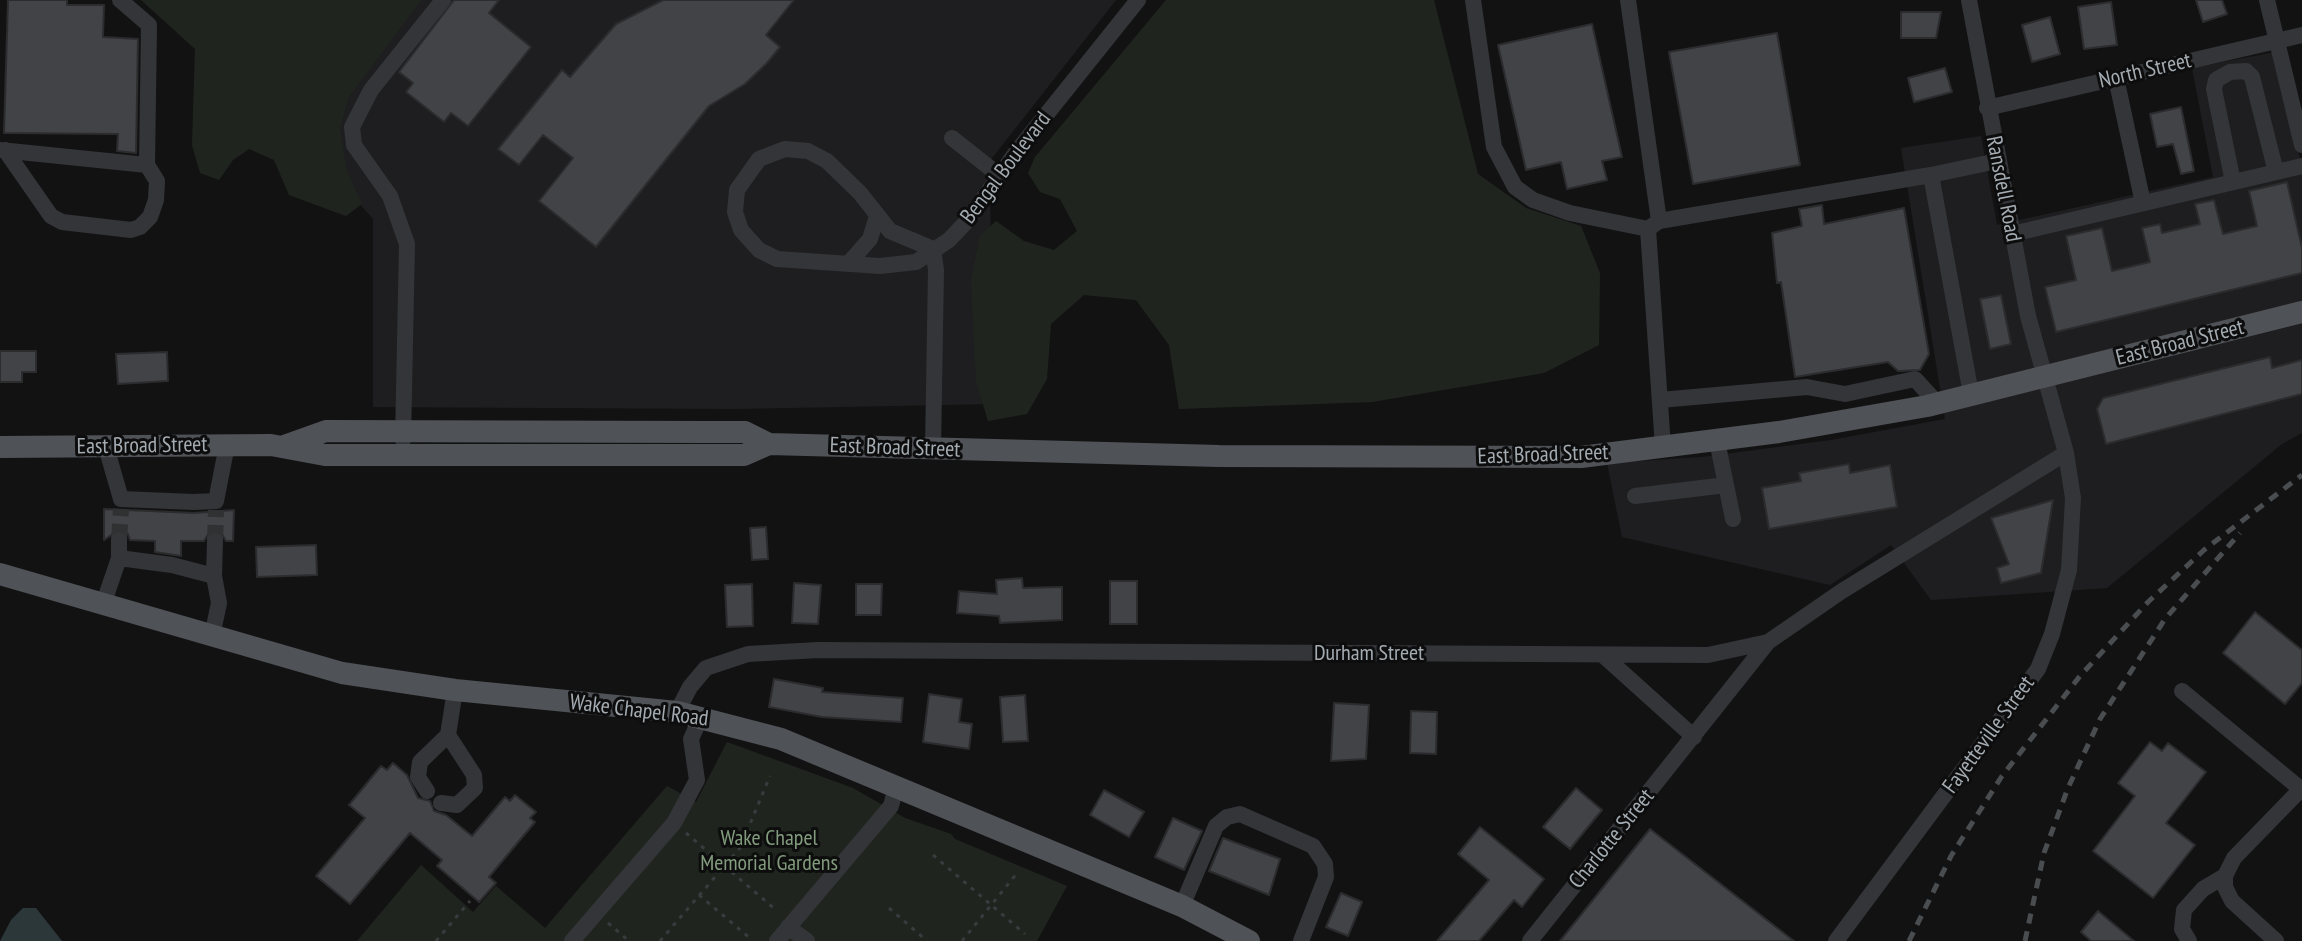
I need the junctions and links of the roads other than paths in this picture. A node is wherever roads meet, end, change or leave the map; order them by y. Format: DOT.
graph roads {
  1 [pos="120,0"];
  2 [pos="443,0"];
  3 [pos="1138,0"];
  4 [pos="1473,0"];
  5 [pos="1628,0"];
  6 [pos="1969,0"];
  7 [pos="2267,0"];
  8 [pos="2302,35"];
  9 [pos="2277,40"];
  10 [pos="2211,56"];
  11 [pos="2116,78"];
  12 [pos="2216,80"];
  13 [pos="1987,108"];
  14 [pos="952,138"];
  15 [pos="2302,145"];
  16 [pos="2,150"];
  17 [pos="1997,161"];
  18 [pos="147,165"];
  19 [pos="2302,166"];
  20 [pos="2276,172"];
  21 [pos="1931,175"];
  22 [pos="1000,176"];
  23 [pos="2233,182"];
  24 [pos="2143,203"];
  25 [pos="877,216"];
  26 [pos="1654,225"];
  27 [pos="2012,234"];
  28 [pos="933,249"];
  29 [pos="848,264"];
  30 [pos="2302,312"];
  31 [pos="2046,375"];
  32 [pos="1845,394"];
  33 [pos="1971,394"];
  34 [pos="1660,400"];
  35 [pos="1937,403"];
  36 [pos="1847,421"];
  37 [pos="403,431"];
  38 [pos="1717,441"];
  39 [pos="769,444"];
  40 [pos="227,445"];
  41 [pos="284,446"];
  42 [pos="0,447"];
  43 [pos="106,447"];
  44 [pos="1663,447"];
  45 [pos="933,449"];
  46 [pos="2066,453"];
  47 [pos="404,455"];
  48 [pos="1726,485"];
  49 [pos="1635,496"];
  50 [pos="1733,519"];
  51 [pos="119,540"];
  52 [pos="215,541"];
  53 [pos="119,558"];
  54 [pos="0,574"];
  55 [pos="214,576"];
  56 [pos="103,605"];
  57 [pos="212,636"];
  58 [pos="1768,642"];
  59 [pos="1604,656"];
  60 [pos="455,690"];
  61 [pos="2182,691"];
  62 [pos="677,712"];
  63 [pos="701,717"];
  64 [pos="448,735"];
  65 [pos="1694,737"];
  66 [pos="896,787"];
  67 [pos="2302,789"];
  68 [pos="427,791"];
  69 [pos="441,803"];
  70 [pos="2225,876"];
  71 [pos="1182,906"];
  72 [pos="788,927"];
  73 [pos="572,941"];
  74 [pos="777,941"];
  75 [pos="807,941"];
  76 [pos="1249,941"];
  77 [pos="1301,941"];
  78 [pos="1530,941"];
  79 [pos="1836,941"];
  80 [pos="2189,941"];
  81 [pos="2276,941"];
  1 -- 18 [label="street"];
  2 -- 37 [label="street"];
  3 -- 22 [label="street, Bengal Boulevard"];
  4 -- 26 [label="street"];
  5 -- 26 [label="street"];
  6 -- 13 [label="street, Ransdell Road"];
  7 -- 9 [label="street"];
  8 -- 9 [label="street, North Street"];
  9 -- 10 [label="street, North Street"];
  9 -- 15 [label="street"];
  10 -- 11 [label="street, North Street"];
  10 -- 12 [label="street"];
  11 -- 13 [label="street, North Street"];
  11 -- 24 [label="street"];
  12 -- 20 [label="street"];
  12 -- 23 [label="street"];
  13 -- 17 [label="street, Ransdell Road"];
  14 -- 22 [label="street"];
  16 -- 18 [label="street"];
  16 -- 18 [label="street"];
  17 -- 21 [label="street"];
  17 -- 27 [label="street, Ransdell Road"];
  19 -- 20 [label="street"];
  20 -- 23 [label="street"];
  21 -- 26 [label="street"];
  21 -- 33 [label="street"];
  22 -- 28 [label="street, Bengal Boulevard"];
  23 -- 24 [label="street"];
  24 -- 27 [label="street"];
  25 -- 28 [label="street"];
  25 -- 29 [label="street"];
  25 -- 29 [label="street"];
  26 -- 34 [label="street"];
  27 -- 31 [label="street, Ransdell Road"];
  28 -- 29 [label="street, Bengal Boulevard"];
  28 -- 45 [label="street"];
  30 -- 31 [label="main road, East Broad Street"];
  31 -- 33 [label="main road, East Broad Street"];
  31 -- 46 [label="street, Fayetteville Street"];
  32 -- 34 [label="street"];
  32 -- 35 [label="street"];
  32 -- 36 [label="street"];
  33 -- 35 [label="main road, East Broad Street"];
  34 -- 44 [label="street"];
  35 -- 36 [label="main road, East Broad Street"];
  36 -- 38 [label="main road, East Broad Street"];
  37 -- 39 [label="main road, East Broad Street"];
  37 -- 41 [label="main road, East Broad Street"];
  37 -- 47 [label="street"];
  38 -- 44 [label="main road, East Broad Street"];
  38 -- 48 [label="street"];
  39 -- 45 [label="main road, East Broad Street"];
  39 -- 47 [label="main road, East Broad Street"];
  40 -- 41 [label="main road, East Broad Street"];
  40 -- 43 [label="main road, East Broad Street"];
  40 -- 43 [label="street"];
  41 -- 47 [label="main road, East Broad Street"];
  42 -- 43 [label="main road, East Broad Street"];
  44 -- 45 [label="main road, East Broad Street"];
  46 -- 58 [label="street, Durham Street"];
  46 -- 79 [label="street, Fayetteville Street"];
  48 -- 49 [label="street"];
  48 -- 50 [label="street"];
  51 -- 53 [label="street"];
  52 -- 55 [label="street"];
  53 -- 55 [label="street"];
  53 -- 56 [label="street"];
  54 -- 56 [label="main road, Wake Chapel Road"];
  55 -- 57 [label="street"];
  56 -- 57 [label="main road, Wake Chapel Road"];
  57 -- 60 [label="main road, Wake Chapel Road"];
  58 -- 59 [label="street, Durham Street"];
  58 -- 65 [label="street, Charlotte Street"];
  59 -- 62 [label="street, Durham Street"];
  59 -- 65 [label="street"];
  60 -- 62 [label="main road, Wake Chapel Road"];
  60 -- 64 [label="street"];
  61 -- 67 [label="street"];
  62 -- 63 [label="main road, Wake Chapel Road"];
  63 -- 66 [label="main road, Wake Chapel Road"];
  63 -- 73 [label="street"];
  64 -- 68 [label="street"];
  64 -- 69 [label="street"];
  65 -- 78 [label="street, Charlotte Street"];
  66 -- 71 [label="main road, Wake Chapel Road"];
  66 -- 72 [label="street"];
  67 -- 70 [label="street"];
  70 -- 80 [label="street"];
  70 -- 81 [label="street"];
  71 -- 76 [label="main road, Wake Chapel Road"];
  71 -- 77 [label="street"];
  72 -- 74 [label="street"];
  72 -- 75 [label="street"];
}
